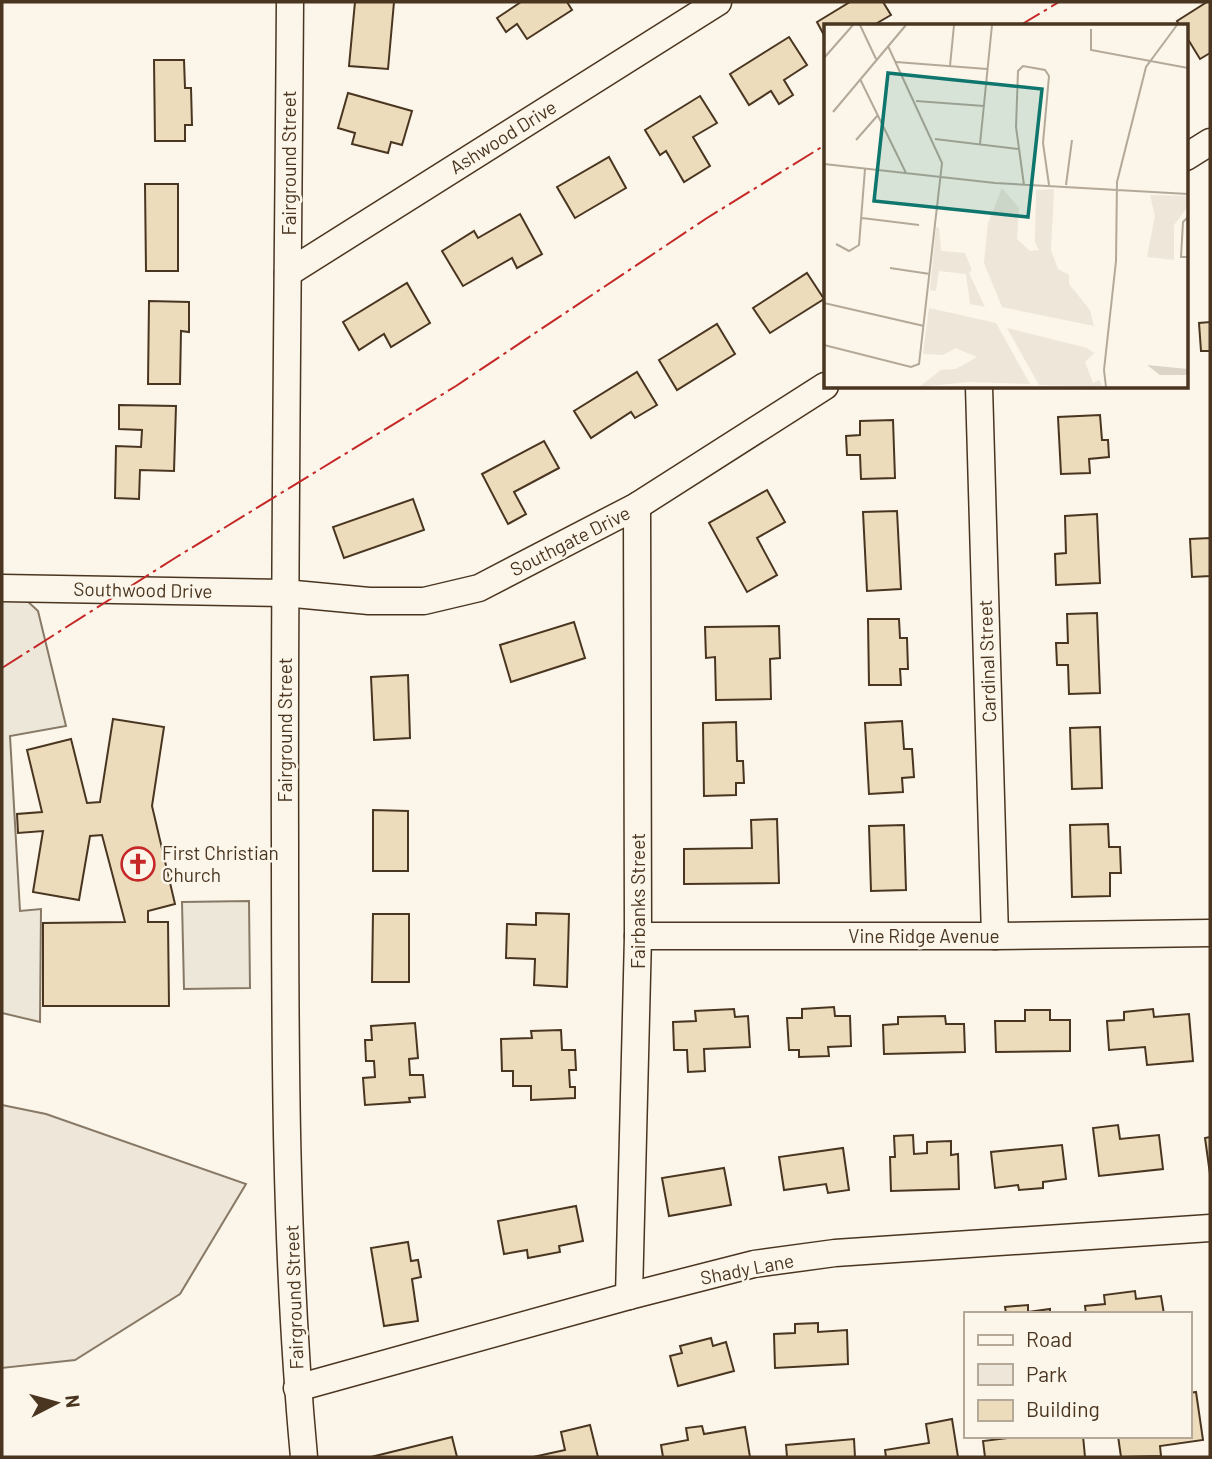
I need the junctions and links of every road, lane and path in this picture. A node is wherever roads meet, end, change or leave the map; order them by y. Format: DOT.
graph roads {
  1 [pos="290,2"];
  2 [pos="718,2"];
  3 [pos="1210,142"];
  4 [pos="1188,156"];
  5 [pos="288,273"];
  6 [pos="824,387"];
  7 [pos="979,388"];
  8 [pos="637,506"];
  9 [pos="2,588"];
  10 [pos="284,593"];
  11 [pos="1210,933"];
  12 [pos="638,936"];
  13 [pos="995,936"];
  14 [pos="1210,1228"];
  15 [pos="629,1296"];
  16 [pos="298,1388"];
  17 [pos="304,1457"];
  1 -- 5 [label="street, Fairground Street"];
  2 -- 5 [label="street, Ashwood Drive"];
  3 -- 4 [label="street"];
  5 -- 10 [label="street, Fairground Street"];
  6 -- 8 [label="street, Southgate Drive"];
  7 -- 13 [label="street, Cardinal Street"];
  8 -- 10 [label="street, Southgate Drive"];
  8 -- 12 [label="street, Fairbanks Street"];
  9 -- 10 [label="street, Southwood Drive"];
  10 -- 16 [label="street, Fairground Street"];
  11 -- 13 [label="street, Vine Ridge Avenue"];
  12 -- 13 [label="street, Vine Ridge Avenue"];
  12 -- 15 [label="street, Fairbanks Street"];
  14 -- 15 [label="street, Shady Lane"];
  15 -- 16 [label="street, Shady Lane"];
  16 -- 17 [label="street, Fairground Street"];
}
